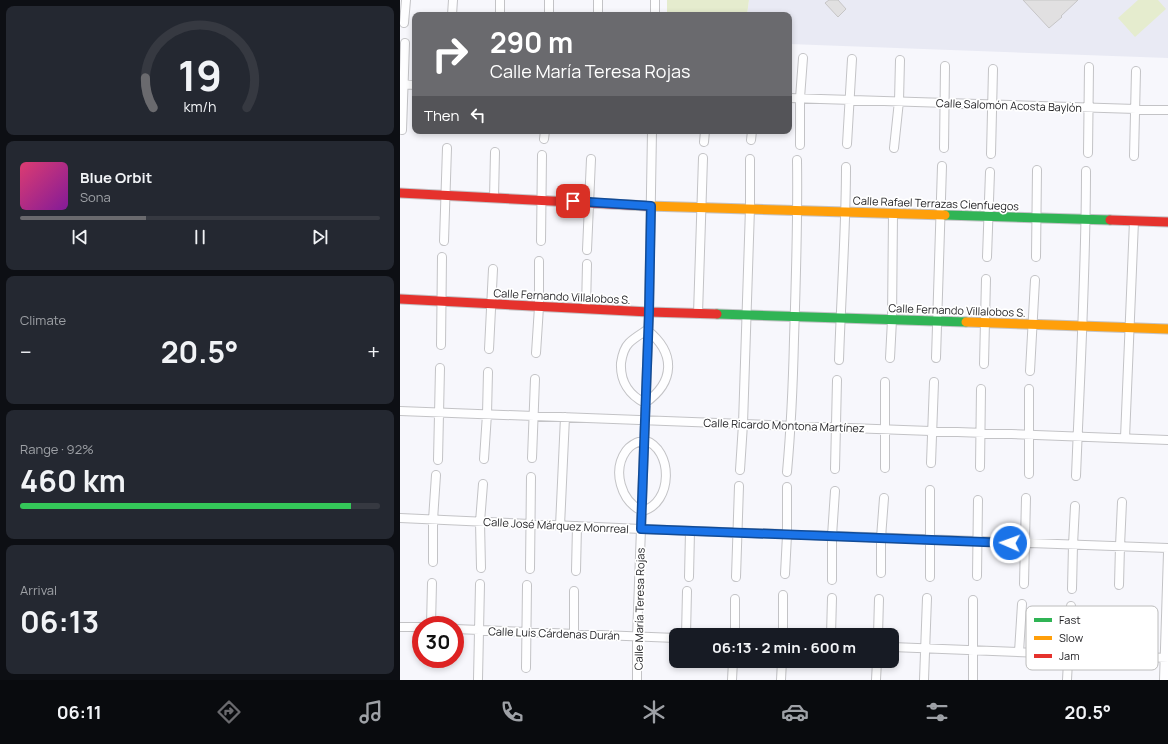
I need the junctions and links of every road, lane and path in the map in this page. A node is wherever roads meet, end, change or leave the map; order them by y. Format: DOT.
graph roads {
  1 [pos="406,0"];
  2 [pos="453,0"];
  3 [pos="500,0"];
  4 [pos="550,0"];
  5 [pos="598,0"];
  6 [pos="655,0"];
  7 [pos="452,12"];
  8 [pos="500,12"];
  9 [pos="549,12"];
  10 [pos="598,12"];
  11 [pos="654,12"];
  12 [pos="404,23"];
  13 [pos="406,43"];
  14 [pos="803,58"];
  15 [pos="852,59"];
  16 [pos="900,60"];
  17 [pos="945,66"];
  18 [pos="1089,67"];
  19 [pos="993,70"];
  20 [pos="1136,71"];
  21 [pos="402,84"];
  22 [pos="412,85"];
  23 [pos="792,98"];
  24 [pos="800,98"];
  25 [pos="850,99"];
  26 [pos="899,101"];
  27 [pos="944,103"];
  28 [pos="991,104"];
  29 [pos="1089,107"];
  30 [pos="1135,109"];
  31 [pos="1168,110"];
  32 [pos="402,130"];
  33 [pos="652,134"];
  34 [pos="705,134"];
  35 [pos="752,134"];
  36 [pos="751,140"];
  37 [pos="704,142"];
  38 [pos="847,144"];
  39 [pos="800,145"];
  40 [pos="447,148"];
  41 [pos="894,148"];
  42 [pos="944,148"];
  43 [pos="496,152"];
  44 [pos="1088,153"];
  45 [pos="991,154"];
  46 [pos="542,155"];
  47 [pos="1134,156"];
  48 [pos="703,158"];
  49 [pos="591,159"];
  50 [pos="750,159"];
  51 [pos="797,160"];
  52 [pos="942,166"];
  53 [pos="846,167"];
  54 [pos="1038,170"];
  55 [pos="1086,171"];
  56 [pos="990,172"];
  57 [pos="400,194"];
  58 [pos="445,196"];
  59 [pos="494,198"];
  60 [pos="542,200"];
  61 [pos="589,202"];
  62 [pos="651,206"];
  63 [pos="702,207"];
  64 [pos="750,208"];
  65 [pos="798,210"];
  66 [pos="846,212"];
  67 [pos="894,214"];
  68 [pos="940,215"];
  69 [pos="990,217"];
  70 [pos="1037,218"];
  71 [pos="1086,220"];
  72 [pos="1134,221"];
  73 [pos="1168,222"];
  74 [pos="444,241"];
  75 [pos="541,242"];
  76 [pos="587,250"];
  77 [pos="442,257"];
  78 [pos="987,257"];
  79 [pos="1036,257"];
  80 [pos="538,261"];
  81 [pos="587,264"];
  82 [pos="493,269"];
  83 [pos="986,279"];
  84 [pos="1035,280"];
  85 [pos="400,299"];
  86 [pos="442,301"];
  87 [pos="491,304"];
  88 [pos="539,306"];
  89 [pos="586,309"];
  90 [pos="649,312"];
  91 [pos="698,314"];
  92 [pos="746,315"];
  93 [pos="795,317"];
  94 [pos="840,318"];
  95 [pos="892,320"];
  96 [pos="937,321"];
  97 [pos="984,323"];
  98 [pos="1032,325"];
  99 [pos="1083,326"];
  100 [pos="1130,328"];
  101 [pos="1168,329"];
  102 [pos="647,330"];
  103 [pos="441,344"];
  104 [pos="489,349"];
  105 [pos="536,354"];
  106 [pos="890,358"];
  107 [pos="936,358"];
  108 [pos="839,360"];
  109 [pos="984,364"];
  110 [pos="440,368"];
  111 [pos="1030,371"];
  112 [pos="488,372"];
  113 [pos="535,378"];
  114 [pos="838,380"];
  115 [pos="885,382"];
  116 [pos="934,382"];
  117 [pos="981,389"];
  118 [pos="1029,389"];
  119 [pos="645,403"];
  120 [pos="400,411"];
  121 [pos="439,412"];
  122 [pos="487,414"];
  123 [pos="534,415"];
  124 [pos="565,417"];
  125 [pos="645,420"];
  126 [pos="743,424"];
  127 [pos="791,426"];
  128 [pos="836,427"];
  129 [pos="885,429"];
  130 [pos="932,431"];
  131 [pos="981,432"];
  132 [pos="1029,434"];
  133 [pos="1077,436"];
  134 [pos="1126,438"];
  135 [pos="644,440"];
  136 [pos="1168,440"];
  137 [pos="532,458"];
  138 [pos="484,459"];
  139 [pos="438,460"];
  140 [pos="932,463"];
  141 [pos="980,467"];
  142 [pos="885,468"];
  143 [pos="835,469"];
  144 [pos="740,470"];
  145 [pos="787,472"];
  146 [pos="1029,474"];
  147 [pos="436,475"];
  148 [pos="1076,476"];
  149 [pos="531,477"];
  150 [pos="483,484"];
  151 [pos="739,486"];
  152 [pos="787,486"];
  153 [pos="930,490"];
  154 [pos="835,491"];
  155 [pos="884,498"];
  156 [pos="1026,498"];
  157 [pos="978,500"];
  158 [pos="1122,502"];
  159 [pos="1075,506"];
  160 [pos="642,511"];
  161 [pos="400,518"];
  162 [pos="433,520"];
  163 [pos="480,522"];
  164 [pos="530,524"];
  165 [pos="560,526"];
  166 [pos="577,526"];
  167 [pos="641,529"];
  168 [pos="690,531"];
  169 [pos="738,533"];
  170 [pos="787,535"];
  171 [pos="832,536"];
  172 [pos="882,538"];
  173 [pos="930,540"];
  174 [pos="978,542"];
  175 [pos="1026,543"];
  176 [pos="1073,545"];
  177 [pos="1120,546"];
  178 [pos="1168,548"];
  179 [pos="1168,553"];
  180 [pos="433,562"];
  181 [pos="481,568"];
  182 [pos="530,569"];
  183 [pos="576,571"];
  184 [pos="881,573"];
  185 [pos="785,574"];
  186 [pos="689,576"];
  187 [pos="977,576"];
  188 [pos="736,577"];
  189 [pos="930,577"];
  190 [pos="832,580"];
  191 [pos="432,583"];
  192 [pos="480,584"];
  193 [pos="1024,584"];
  194 [pos="1119,585"];
  195 [pos="527,586"];
  196 [pos="1072,589"];
  197 [pos="574,591"];
  198 [pos="687,591"];
  199 [pos="783,595"];
  200 [pos="832,598"];
  201 [pos="927,598"];
  202 [pos="735,599"];
  203 [pos="879,599"];
  204 [pos="973,600"];
  205 [pos="1022,604"];
  206 [pos="431,616"];
  207 [pos="400,627"];
  208 [pos="412,628"];
  209 [pos="686,628"];
  210 [pos="735,628"];
  211 [pos="783,628"];
  212 [pos="831,628"];
  213 [pos="878,628"];
  214 [pos="464,629"];
  215 [pos="478,630"];
  216 [pos="526,632"];
  217 [pos="574,634"];
  218 [pos="637,637"];
  219 [pos="669,638"];
  220 [pos="899,647"];
  221 [pos="926,648"];
  222 [pos="974,650"];
  223 [pos="1019,652"];
  224 [pos="1026,652"];
  225 [pos="1167,658"];
  226 [pos="526,668"];
  227 [pos="733,668"];
  228 [pos="782,668"];
  229 [pos="877,668"];
  230 [pos="1067,670"];
  231 [pos="478,679"];
  232 [pos="637,680"];
  233 [pos="732,680"];
  234 [pos="781,680"];
  235 [pos="876,680"];
  236 [pos="924,680"];
  237 [pos="973,680"];
  238 [pos="1067,680"];
  239 [pos="1164,680"];
  1 -- 12 [label="street"];
  2 -- 7 [label="street"];
  3 -- 8 [label="street"];
  4 -- 9 [label="street"];
  5 -- 10 [label="street"];
  6 -- 11 [label="street"];
  13 -- 21 [label="street"];
  14 -- 24 [label="street"];
  15 -- 25 [label="street"];
  16 -- 26 [label="street"];
  17 -- 27 [label="street"];
  18 -- 29 [label="street"];
  19 -- 28 [label="street"];
  20 -- 30 [label="street"];
  21 -- 22 [label="street"];
  21 -- 32 [label="street"];
  23 -- 24 [label="street, Calle Salomón Acosta Baylón"];
  24 -- 25 [label="street, Calle Salomón Acosta Baylón"];
  24 -- 39 [label="street"];
  25 -- 26 [label="street, Calle Salomón Acosta Baylón"];
  25 -- 38 [label="street"];
  26 -- 27 [label="street, Calle Salomón Acosta Baylón"];
  26 -- 41 [label="street"];
  27 -- 28 [label="street, Calle Salomón Acosta Baylón"];
  27 -- 42 [label="street"];
  28 -- 29 [label="street, Calle Salomón Acosta Baylón"];
  28 -- 45 [label="street"];
  29 -- 30 [label="street, Calle Salomón Acosta Baylón"];
  29 -- 44 [label="street"];
  30 -- 31 [label="street, Calle Salomón Acosta Baylón"];
  30 -- 47 [label="street"];
  33 -- 62 [label="street, Calle María Teresa Rojas"];
  34 -- 37 [label="street"];
  35 -- 36 [label="street"];
  40 -- 58 [label="street"];
  43 -- 59 [label="street"];
  46 -- 60 [label="street"];
  48 -- 63 [label="street"];
  49 -- 61 [label="street"];
  50 -- 64 [label="street"];
  51 -- 65 [label="street"];
  52 -- 68 [label="street"];
  53 -- 66 [label="street"];
  54 -- 70 [label="street"];
  55 -- 71 [label="street"];
  56 -- 69 [label="street"];
  57 -- 58 [label="street, Calle Rafael Terrazas Cienfuegos"];
  58 -- 59 [label="street, Calle Rafael Terrazas Cienfuegos"];
  58 -- 74 [label="street"];
  59 -- 60 [label="street, Calle Rafael Terrazas Cienfuegos"];
  60 -- 61 [label="street, Calle Rafael Terrazas Cienfuegos"];
  60 -- 75 [label="street"];
  61 -- 62 [label="street, Calle Rafael Terrazas Cienfuegos"];
  61 -- 76 [label="street"];
  62 -- 63 [label="street, Calle Rafael Terrazas Cienfuegos"];
  62 -- 90 [label="street, Calle María Teresa Rojas"];
  63 -- 64 [label="street, Calle Rafael Terrazas Cienfuegos"];
  63 -- 91 [label="street"];
  64 -- 65 [label="street, Calle Rafael Terrazas Cienfuegos"];
  64 -- 92 [label="street"];
  65 -- 66 [label="street, Calle Rafael Terrazas Cienfuegos"];
  65 -- 93 [label="street"];
  66 -- 67 [label="street, Calle Rafael Terrazas Cienfuegos"];
  66 -- 94 [label="street"];
  67 -- 68 [label="street, Calle Rafael Terrazas Cienfuegos"];
  67 -- 95 [label="street"];
  68 -- 69 [label="street, Calle Rafael Terrazas Cienfuegos"];
  68 -- 96 [label="street"];
  69 -- 70 [label="street, Calle Rafael Terrazas Cienfuegos"];
  69 -- 78 [label="street"];
  70 -- 71 [label="street, Calle Rafael Terrazas Cienfuegos"];
  70 -- 79 [label="street"];
  71 -- 72 [label="street, Calle Rafael Terrazas Cienfuegos"];
  71 -- 99 [label="street"];
  72 -- 73 [label="street, Calle Rafael Terrazas Cienfuegos"];
  72 -- 100 [label="street"];
  77 -- 86 [label="street"];
  80 -- 88 [label="street"];
  81 -- 89 [label="street"];
  82 -- 87 [label="street"];
  83 -- 97 [label="street"];
  84 -- 98 [label="street"];
  85 -- 86 [label="street, Calle Fernando Villalobos S."];
  86 -- 87 [label="street, Calle Fernando Villalobos S."];
  86 -- 103 [label="street"];
  87 -- 88 [label="street, Calle Fernando Villalobos S."];
  87 -- 104 [label="street"];
  88 -- 89 [label="street, Calle Fernando Villalobos S."];
  88 -- 105 [label="street"];
  89 -- 90 [label="street, Calle Fernando Villalobos S."];
  90 -- 91 [label="street, Calle Fernando Villalobos S."];
  90 -- 102 [label="street, Calle María Teresa Rojas"];
  91 -- 92 [label="street, Calle Fernando Villalobos S."];
  92 -- 93 [label="street, Calle Fernando Villalobos S."];
  92 -- 126 [label="street"];
  93 -- 94 [label="street, Calle Fernando Villalobos S."];
  93 -- 127 [label="street"];
  94 -- 95 [label="street, Calle Fernando Villalobos S."];
  94 -- 108 [label="street"];
  95 -- 96 [label="street, Calle Fernando Villalobos S."];
  95 -- 106 [label="street"];
  96 -- 97 [label="street, Calle Fernando Villalobos S."];
  96 -- 107 [label="street"];
  97 -- 98 [label="street, Calle Fernando Villalobos S."];
  97 -- 109 [label="street"];
  98 -- 99 [label="street, Calle Fernando Villalobos S."];
  98 -- 111 [label="street"];
  99 -- 100 [label="street, Calle Fernando Villalobos S."];
  99 -- 133 [label="street"];
  100 -- 101 [label="street, Calle Fernando Villalobos S."];
  100 -- 134 [label="street"];
  102 -- 119 [label="street, Calle María Teresa Rojas"];
  102 -- 119 [label="street"];
  102 -- 119 [label="street"];
  110 -- 121 [label="street"];
  112 -- 122 [label="street"];
  113 -- 123 [label="street"];
  114 -- 128 [label="street"];
  115 -- 129 [label="street"];
  116 -- 130 [label="street"];
  117 -- 131 [label="street"];
  118 -- 132 [label="street"];
  119 -- 125 [label="street, Calle María Teresa Rojas"];
  120 -- 121 [label="street, Calle Ricardo Montona Martínez"];
  121 -- 122 [label="street, Calle Ricardo Montona Martínez"];
  121 -- 139 [label="street"];
  122 -- 123 [label="street, Calle Ricardo Montona Martínez"];
  122 -- 138 [label="street"];
  123 -- 124 [label="street, Calle Ricardo Montona Martínez"];
  123 -- 137 [label="street"];
  124 -- 125 [label="street, Calle Ricardo Montona Martínez"];
  124 -- 165 [label="street"];
  125 -- 126 [label="street, Calle Ricardo Montona Martínez"];
  125 -- 135 [label="street, Calle María Teresa Rojas"];
  126 -- 127 [label="street, Calle Ricardo Montona Martínez"];
  126 -- 144 [label="street"];
  127 -- 128 [label="street, Calle Ricardo Montona Martínez"];
  127 -- 145 [label="street"];
  128 -- 129 [label="street, Calle Ricardo Montona Martínez"];
  128 -- 143 [label="street"];
  129 -- 130 [label="street, Calle Ricardo Montona Martínez"];
  129 -- 142 [label="street"];
  130 -- 131 [label="street, Calle Ricardo Montona Martínez"];
  130 -- 140 [label="street"];
  131 -- 132 [label="street, Calle Ricardo Montona Martínez"];
  131 -- 141 [label="street"];
  132 -- 133 [label="street, Calle Ricardo Montona Martínez"];
  132 -- 146 [label="street"];
  133 -- 134 [label="street, Calle Ricardo Montona Martínez"];
  133 -- 148 [label="street"];
  134 -- 136 [label="street, Calle Ricardo Montona Martínez"];
  135 -- 160 [label="street, Calle María Teresa Rojas"];
  135 -- 160 [label="street"];
  135 -- 160 [label="street"];
  147 -- 162 [label="street"];
  149 -- 164 [label="street"];
  150 -- 163 [label="street"];
  151 -- 169 [label="street"];
  152 -- 170 [label="street"];
  153 -- 173 [label="street"];
  154 -- 171 [label="street"];
  155 -- 172 [label="street"];
  156 -- 175 [label="street"];
  157 -- 174 [label="street"];
  158 -- 177 [label="street"];
  159 -- 176 [label="street"];
  160 -- 167 [label="street, Calle María Teresa Rojas"];
  161 -- 162 [label="street, Calle José Márquez Monrreal"];
  162 -- 163 [label="street, Calle José Márquez Monrreal"];
  162 -- 180 [label="street"];
  163 -- 164 [label="street, Calle José Márquez Monrreal"];
  163 -- 181 [label="street"];
  164 -- 165 [label="street, Calle José Márquez Monrreal"];
  164 -- 182 [label="street"];
  165 -- 166 [label="street, Calle José Márquez Monrreal"];
  166 -- 167 [label="street, Calle José Márquez Monrreal"];
  166 -- 183 [label="street"];
  167 -- 168 [label="street, Calle José Márquez Monrreal"];
  167 -- 218 [label="street, Calle María Teresa Rojas"];
  168 -- 169 [label="street, Calle José Márquez Monrreal"];
  168 -- 186 [label="street"];
  169 -- 170 [label="street, Calle José Márquez Monrreal"];
  169 -- 188 [label="street"];
  170 -- 171 [label="street, Calle José Márquez Monrreal"];
  170 -- 185 [label="street"];
  171 -- 172 [label="street, Calle José Márquez Monrreal"];
  171 -- 190 [label="street"];
  172 -- 173 [label="street, Calle José Márquez Monrreal"];
  172 -- 184 [label="street"];
  173 -- 174 [label="street, Calle José Márquez Monrreal"];
  173 -- 189 [label="street"];
  174 -- 175 [label="street, Calle José Márquez Monrreal"];
  174 -- 187 [label="street"];
  175 -- 176 [label="street, Calle José Márquez Monrreal"];
  175 -- 193 [label="street"];
  176 -- 177 [label="street, Calle José Márquez Monrreal"];
  176 -- 196 [label="street"];
  177 -- 178 [label="street, Calle José Márquez Monrreal"];
  177 -- 194 [label="street"];
  179 -- 225 [label="street"];
  191 -- 206 [label="street"];
  192 -- 215 [label="street"];
  195 -- 216 [label="street"];
  197 -- 217 [label="street"];
  198 -- 209 [label="street"];
  199 -- 211 [label="street"];
  200 -- 212 [label="street"];
  201 -- 221 [label="street"];
  202 -- 210 [label="street"];
  203 -- 213 [label="street"];
  204 -- 222 [label="street"];
  205 -- 223 [label="street"];
  207 -- 208 [label="street"];
  214 -- 215 [label="street, Calle Luis Cárdenas Durán"];
  215 -- 216 [label="street, Calle Luis Cárdenas Durán"];
  215 -- 231 [label="street"];
  216 -- 217 [label="street, Calle Luis Cárdenas Durán"];
  216 -- 226 [label="street"];
  217 -- 218 [label="street, Calle Luis Cárdenas Durán"];
  218 -- 219 [label="street, Calle Luis Cárdenas Durán"];
  218 -- 232 [label="street, Calle María Teresa Rojas"];
  220 -- 221 [label="street"];
  221 -- 222 [label="street"];
  221 -- 236 [label="street"];
  222 -- 223 [label="street"];
  222 -- 237 [label="street"];
  223 -- 224 [label="street"];
  225 -- 239 [label="street"];
  227 -- 233 [label="street"];
  228 -- 234 [label="street"];
  229 -- 235 [label="street"];
  230 -- 238 [label="street"];
}
